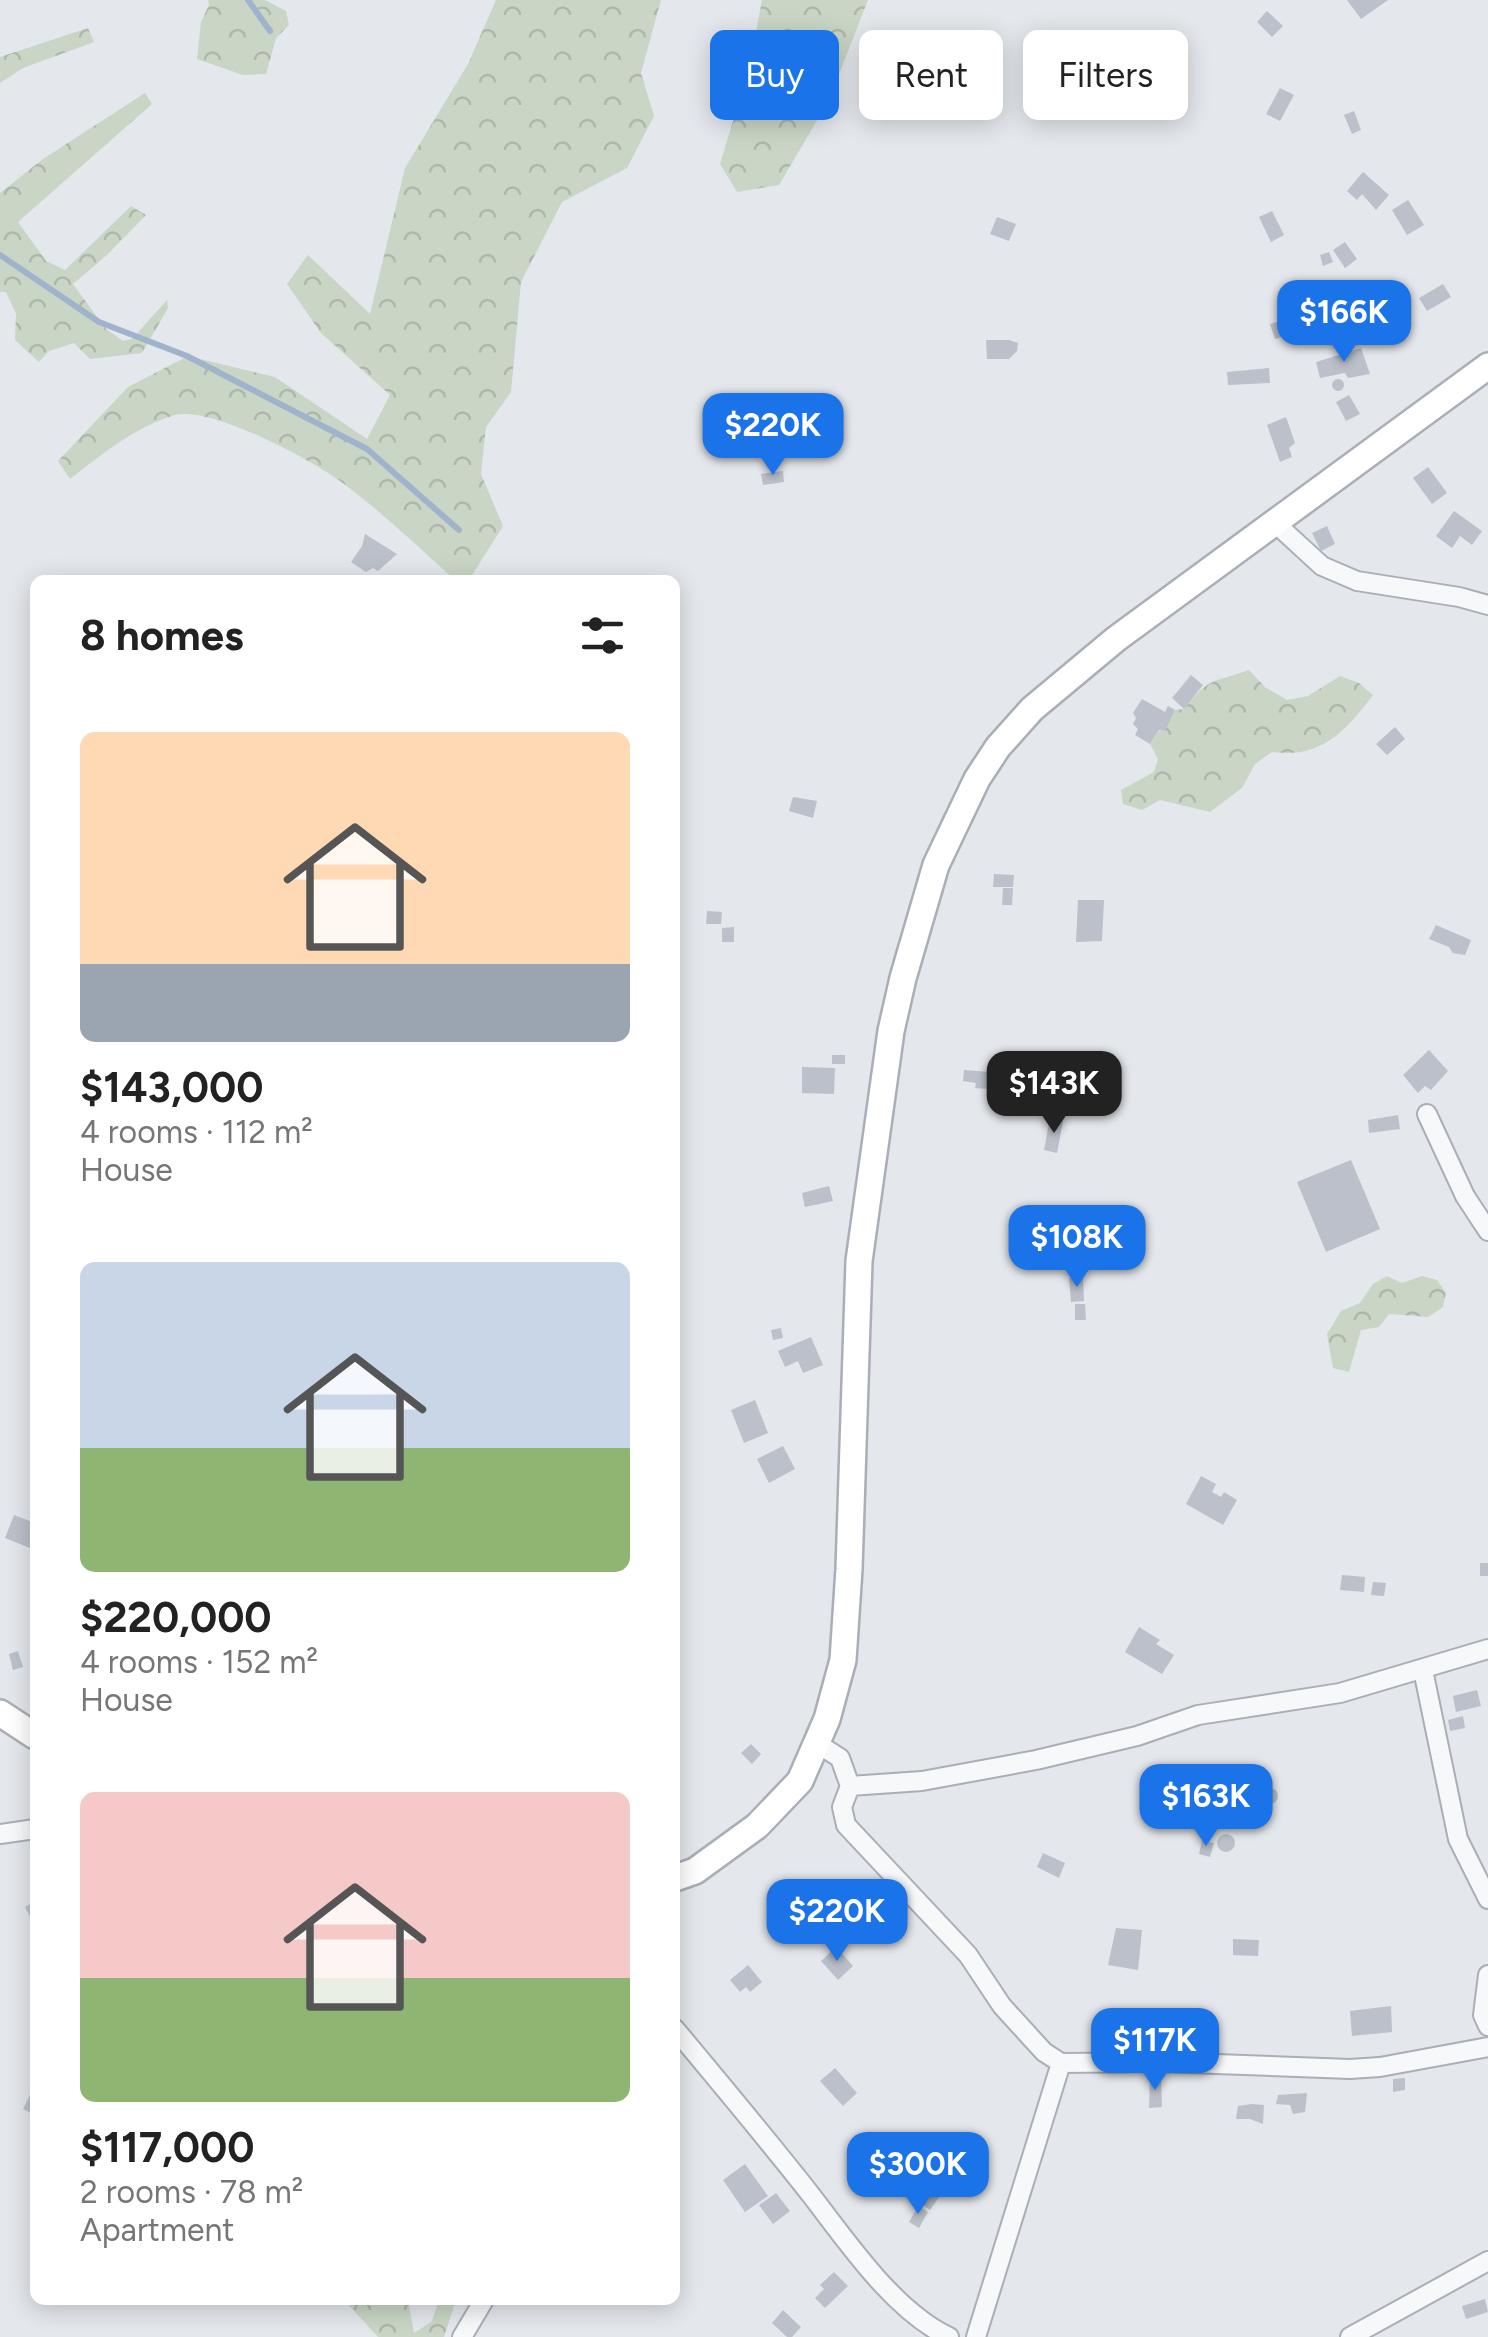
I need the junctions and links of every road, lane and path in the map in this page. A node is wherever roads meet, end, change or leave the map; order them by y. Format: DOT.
graph roads {
  1 [pos="1488,366"];
  2 [pos="1274,522"];
  3 [pos="1488,605"];
  4 [pos="1427,1114"];
  5 [pos="1488,1231"];
  6 [pos="1488,1649"];
  7 [pos="1423,1670"];
  8 [pos="0,1713"];
  9 [pos="30,1733"];
  10 [pos="818,1744"];
  11 [pos="850,1786"];
  12 [pos="30,1830"];
  13 [pos="0,1834"];
  14 [pos="680,1876"];
  15 [pos="1488,1899"];
  16 [pos="1488,1975"];
  17 [pos="1488,2026"];
  18 [pos="680,2034"];
  19 [pos="1488,2046"];
  20 [pos="1061,2063"];
  21 [pos="1488,2261"];
  22 [pos="481,2305"];
  23 [pos="462,2337"];
  24 [pos="950,2337"];
  25 [pos="976,2337"];
  26 [pos="1350,2337"];
  1 -- 2 [label="main road"];
  2 -- 3 [label="street"];
  2 -- 10 [label="main road"];
  4 -- 5 [label="street"];
  6 -- 7 [label="street"];
  7 -- 11 [label="street"];
  7 -- 15 [label="street"];
  8 -- 9 [label="main road"];
  10 -- 11 [label="street"];
  10 -- 14 [label="main road"];
  11 -- 20 [label="street"];
  12 -- 13 [label="street"];
  16 -- 17 [label="street"];
  18 -- 24 [label="street"];
  19 -- 20 [label="street"];
  20 -- 25 [label="street"];
  21 -- 26 [label="street"];
  22 -- 23 [label="street"];
}
